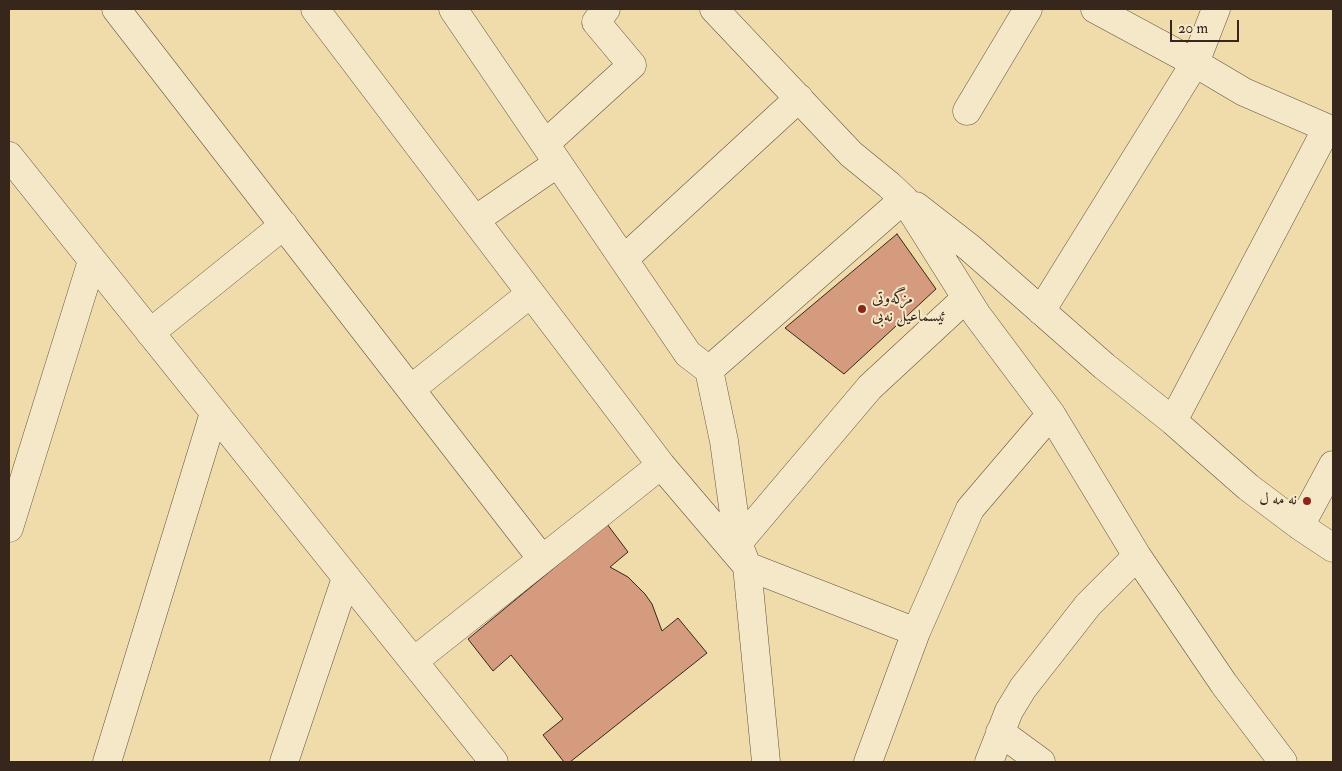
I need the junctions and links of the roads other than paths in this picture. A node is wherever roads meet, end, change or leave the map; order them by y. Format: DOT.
graph roads {
  1 [pos="116,9"];
  2 [pos="315,9"];
  3 [pos="453,9"];
  4 [pos="606,9"];
  5 [pos="714,9"];
  6 [pos="1028,9"];
  7 [pos="1095,9"];
  8 [pos="1216,9"];
  9 [pos="1195,63"];
  10 [pos="798,98"];
  11 [pos="967,111"];
  12 [pos="1330,131"];
  13 [pos="552,153"];
  14 [pos="9,156"];
  15 [pos="897,192"];
  16 [pos="475,220"];
  17 [pos="284,226"];
  18 [pos="624,259"];
  19 [pos="92,260"];
  20 [pos="530,294"];
  21 [pos="966,298"];
  22 [pos="1041,311"];
  23 [pos="150,333"];
  24 [pos="709,370"];
  25 [pos="411,390"];
  26 [pos="214,413"];
  27 [pos="1051,414"];
  28 [pos="1173,421"];
  29 [pos="1333,465"];
  30 [pos="661,466"];
  31 [pos="1300,526"];
  32 [pos="9,528"];
  33 [pos="1333,548"];
  34 [pos="742,555"];
  35 [pos="1137,556"];
  36 [pos="542,559"];
  37 [pos="346,578"];
  38 [pos="916,632"];
  39 [pos="414,661"];
  40 [pos="1000,732"];
  41 [pos="107,762"];
  42 [pos="284,762"];
  43 [pos="494,762"];
  44 [pos="766,762"];
  45 [pos="868,762"];
  46 [pos="990,762"];
  47 [pos="1041,762"];
  48 [pos="1283,762"];
  1 -- 17 [label="street"];
  2 -- 16 [label="street"];
  3 -- 13 [label="street"];
  4 -- 13 [label="street"];
  5 -- 10 [label="street"];
  6 -- 11 [label="street"];
  7 -- 9 [label="street"];
  8 -- 9 [label="street"];
  9 -- 12 [label="street"];
  9 -- 22 [label="street"];
  10 -- 15 [label="street"];
  10 -- 18 [label="street"];
  12 -- 28 [label="street"];
  13 -- 16 [label="street"];
  13 -- 18 [label="street"];
  14 -- 19 [label="street"];
  15 -- 21 [label="street"];
  15 -- 22 [label="street"];
  15 -- 24 [label="street"];
  16 -- 20 [label="street"];
  17 -- 23 [label="street"];
  17 -- 25 [label="street"];
  18 -- 24 [label="street"];
  19 -- 23 [label="street"];
  19 -- 32 [label="street"];
  20 -- 25 [label="street"];
  20 -- 30 [label="street"];
  21 -- 27 [label="street"];
  21 -- 34 [label="street"];
  22 -- 28 [label="street"];
  23 -- 26 [label="street"];
  24 -- 34 [label="street"];
  25 -- 36 [label="street"];
  26 -- 37 [label="street"];
  26 -- 41 [label="street"];
  27 -- 35 [label="street"];
  27 -- 38 [label="street"];
  28 -- 31 [label="street"];
  29 -- 31 [label="street"];
  30 -- 34 [label="street"];
  30 -- 36 [label="street"];
  31 -- 33 [label="street"];
  34 -- 38 [label="street"];
  34 -- 44 [label="street"];
  35 -- 40 [label="street"];
  35 -- 48 [label="street"];
  36 -- 39 [label="street"];
  37 -- 39 [label="street"];
  37 -- 42 [label="street"];
  38 -- 45 [label="street"];
  39 -- 43 [label="street"];
  40 -- 46 [label="street"];
  40 -- 47 [label="street"];
}
